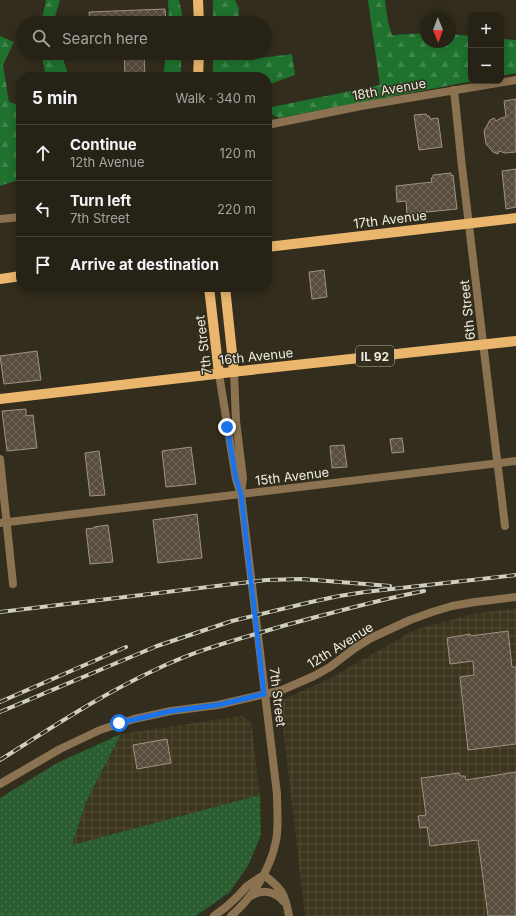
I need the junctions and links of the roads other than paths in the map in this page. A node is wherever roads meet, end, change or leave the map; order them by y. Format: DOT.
graph roads {
  1 [pos="198,0"];
  2 [pos="199,16"];
  3 [pos="199,60"];
  4 [pos="198,72"];
  5 [pos="516,80"];
  6 [pos="454,90"];
  7 [pos="272,124"];
  8 [pos="16,217"];
  9 [pos="516,218"];
  10 [pos="0,219"];
  11 [pos="470,223"];
  12 [pos="272,246"];
  13 [pos="16,277"];
  14 [pos="0,279"];
  15 [pos="210,292"];
  16 [pos="226,292"];
  17 [pos="516,341"];
  18 [pos="483,344"];
  19 [pos="234,372"];
  20 [pos="219,374"];
  21 [pos="0,399"];
  22 [pos="0,459"];
  23 [pos="516,461"];
  24 [pos="498,463"];
  25 [pos="241,494"];
  26 [pos="3,522"];
  27 [pos="505,526"];
  28 [pos="13,584"];
  29 [pos="516,597"];
  30 [pos="264,694"];
  31 [pos="0,784"];
  32 [pos="264,876"];
  33 [pos="249,898"];
  34 [pos="287,905"];
  35 [pos="214,916"];
  36 [pos="231,916"];
  37 [pos="289,916"];
  1 -- 2 [label="main road"];
  3 -- 4 [label="main road"];
  5 -- 6 [label="street, 18th Avenue"];
  6 -- 7 [label="street, 18th Avenue"];
  6 -- 11 [label="street, 6th Street"];
  8 -- 10 [label="street"];
  9 -- 11 [label="main road, 17th Avenue"];
  11 -- 12 [label="main road, 17th Avenue"];
  11 -- 18 [label="street, 6th Street"];
  13 -- 14 [label="main road"];
  15 -- 20 [label="main road, 7th Street"];
  16 -- 19 [label="main road, 7th Street"];
  17 -- 18 [label="main road, 16th Avenue / IL 92"];
  18 -- 19 [label="main road, 16th Avenue / IL 92"];
  18 -- 24 [label="street, 6th Street"];
  19 -- 20 [label="main road, 16th Avenue / IL 92"];
  19 -- 25 [label="street, 7th Street"];
  20 -- 21 [label="main road, 16th Avenue / IL 92"];
  20 -- 25 [label="street, 7th Street"];
  22 -- 26 [label="street"];
  23 -- 24 [label="street, 15th Avenue"];
  24 -- 25 [label="street, 15th Avenue"];
  24 -- 27 [label="street, 6th Street"];
  25 -- 26 [label="street, 15th Avenue"];
  25 -- 30 [label="street, 7th Street"];
  26 -- 28 [label="street"];
  29 -- 30 [label="street, 12th Avenue"];
  30 -- 31 [label="street, 12th Avenue"];
  30 -- 32 [label="street, 7th Street"];
  32 -- 33 [label="street, 7th Street"];
  32 -- 34 [label="street"];
  32 -- 35 [label="street"];
  33 -- 34 [label="street"];
  33 -- 36 [label="street, 7th Street"];
  34 -- 37 [label="street"];
}
